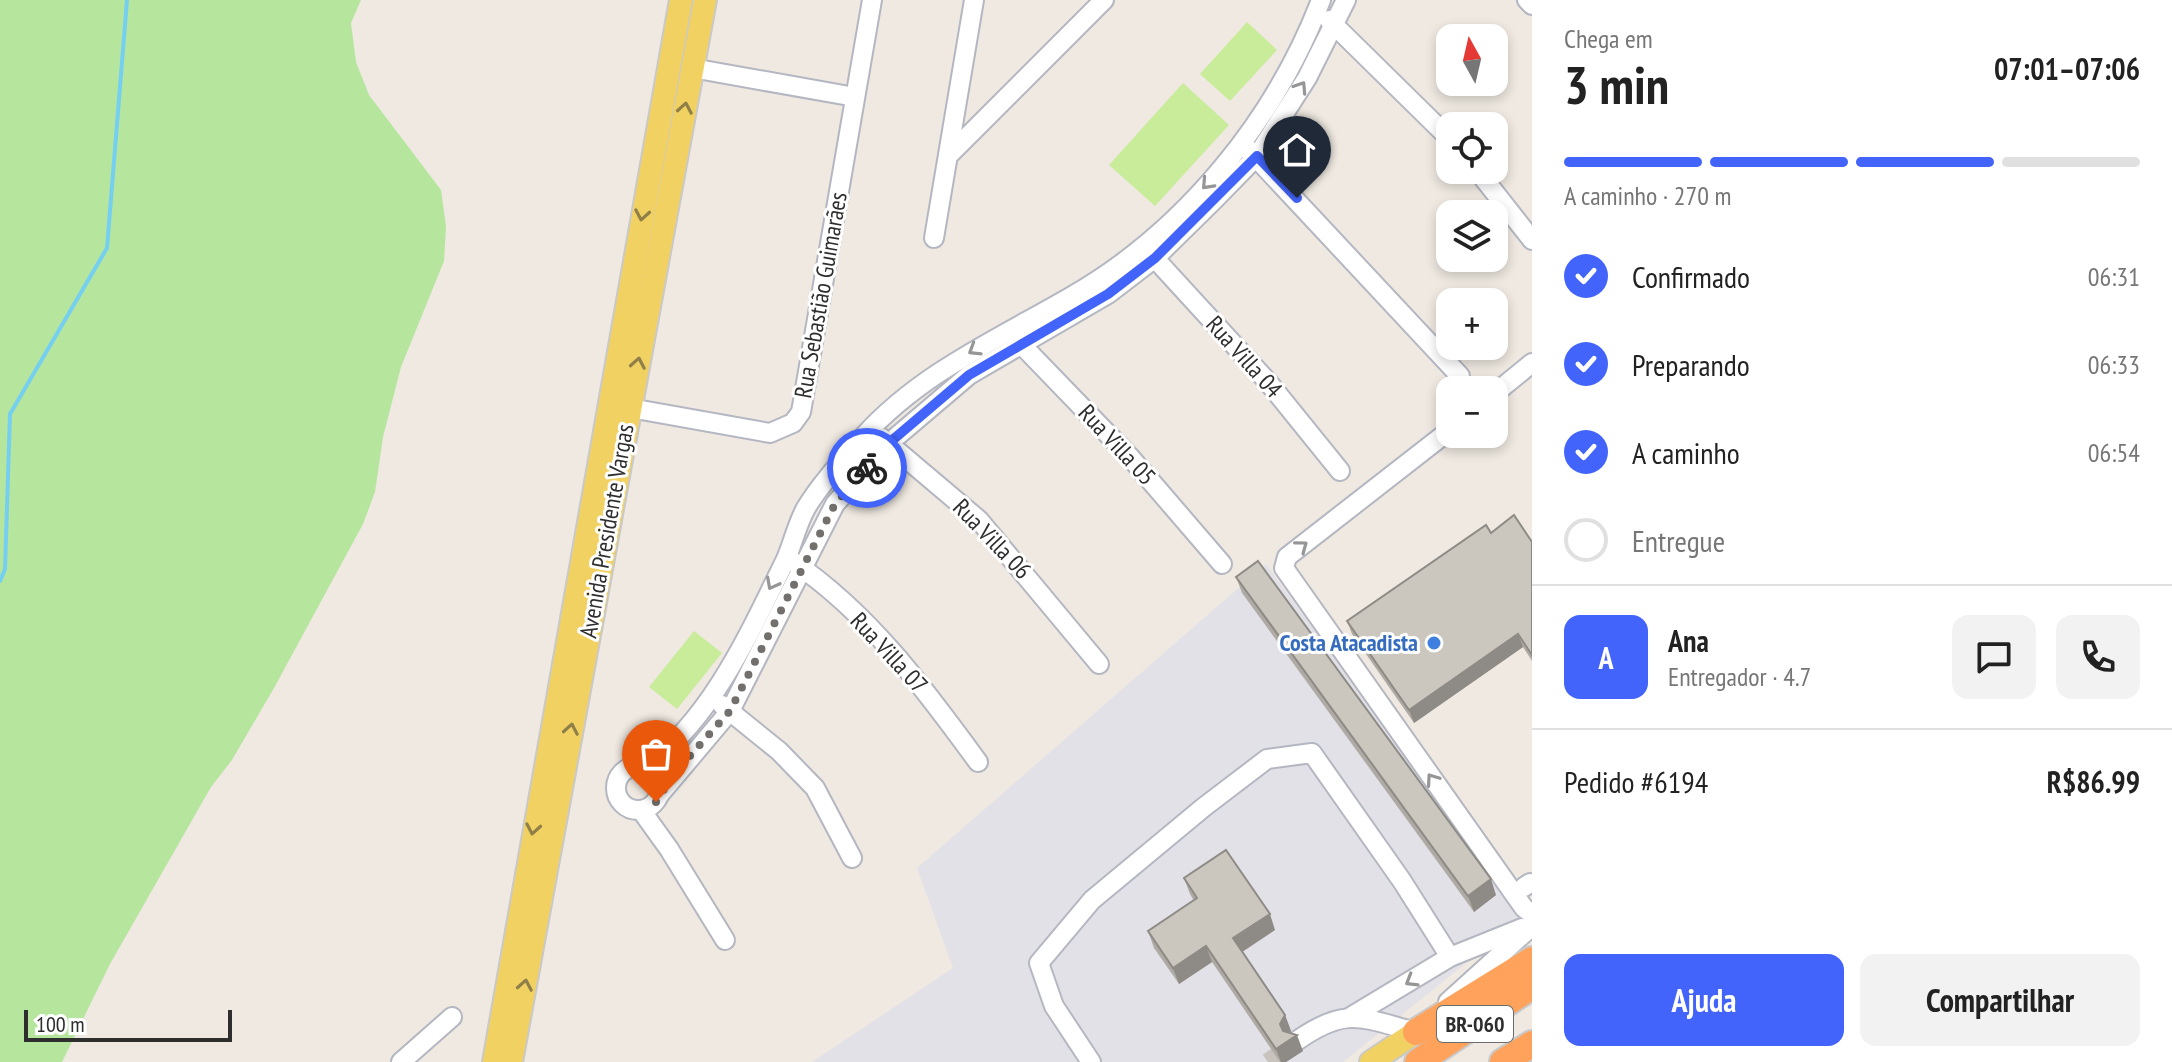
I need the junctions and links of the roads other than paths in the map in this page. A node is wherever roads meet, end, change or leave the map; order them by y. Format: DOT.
graph roads {
  1 [pos="681,0"];
  2 [pos="705,0"];
  3 [pos="872,0"];
  4 [pos="974,0"];
  5 [pos="1104,0"];
  6 [pos="1346,0"];
  7 [pos="1527,0"];
  8 [pos="1532,5"];
  9 [pos="1319,6"];
  10 [pos="1337,24"];
  11 [pos="692,68"];
  12 [pos="855,97"];
  13 [pos="1436,125"];
  14 [pos="1249,150"];
  15 [pos="948,156"];
  16 [pos="1488,184"];
  17 [pos="934,238"];
  18 [pos="1532,240"];
  19 [pos="1149,252"];
  20 [pos="1007,330"];
  21 [pos="1022,346"];
  22 [pos="1532,363"];
  23 [pos="1460,376"];
  24 [pos="1508,383"];
  25 [pos="630,408"];
  26 [pos="870,429"];
  27 [pos="1436,441"];
  28 [pos="889,443"];
  29 [pos="1340,471"];
  30 [pos="794,562"];
  31 [pos="1222,564"];
  32 [pos="576,644"];
  33 [pos="1099,664"];
  34 [pos="710,696"];
  35 [pos="730,711"];
  36 [pos="978,762"];
  37 [pos="645,767"];
  38 [pos="660,794"];
  39 [pos="641,810"];
  40 [pos="852,858"];
  41 [pos="1532,914"];
  42 [pos="1532,925"];
  43 [pos="725,940"];
  44 [pos="1450,957"];
  45 [pos="1532,960"];
  46 [pos="1532,986"];
  47 [pos="1352,1016"];
  48 [pos="452,1017"];
  49 [pos="1416,1032"];
  50 [pos="1298,1040"];
  51 [pos="1532,1044"];
  52 [pos="1532,1056"];
  53 [pos="401,1062"];
  54 [pos="494,1062"];
  55 [pos="511,1062"];
  56 [pos="1091,1062"];
  57 [pos="1371,1062"];
  58 [pos="1418,1062"];
  59 [pos="1503,1062"];
  60 [pos="1524,1062"];
  1 -- 32 [label="main road, Avenida Presidente Vargas, one-way"];
  2 -- 11 [label="main road, Avenida Presidente Vargas"];
  3 -- 12 [label="street, Rua Sebastião Guimarães"];
  4 -- 15 [label="street"];
  5 -- 15 [label="street"];
  6 -- 10 [label="street"];
  7 -- 8 [label="street"];
  9 -- 10 [label="street"];
  9 -- 14 [label="street"];
  10 -- 13 [label="street"];
  14 -- 10 [label="street, one-way"];
  11 -- 12 [label="street"];
  25 -- 11 [label="main road, Avenida Presidente Vargas, one-way"];
  12 -- 25 [label="street, Rua Sebastião Guimarães"];
  14 -- 19 [label="street"];
  14 -- 23 [label="street"];
  15 -- 17 [label="street"];
  16 -- 18 [label="street"];
  19 -- 20 [label="street"];
  19 -- 21 [label="street"];
  19 -- 29 [label="street, Rua Villa 04"];
  20 -- 21 [label="street, Rua Villa 05"];
  20 -- 26 [label="street, one-way"];
  21 -- 28 [label="street"];
  21 -- 31 [label="street, Rua Villa 05"];
  22 -- 24 [label="street"];
  25 -- 32 [label="main road, Avenida Presidente Vargas"];
  26 -- 28 [label="street, Rua Villa 06"];
  26 -- 30 [label="street"];
  41 -- 27 [label="street, one-way"];
  28 -- 30 [label="street"];
  28 -- 33 [label="street, Rua Villa 06"];
  30 -- 34 [label="street, one-way"];
  30 -- 35 [label="street"];
  30 -- 36 [label="street, Rua Villa 07"];
  32 -- 54 [label="main road, Avenida Presidente Vargas, one-way"];
  55 -- 32 [label="main road, Avenida Presidente Vargas, one-way"];
  34 -- 35 [label="street"];
  34 -- 37 [label="street"];
  35 -- 38 [label="street"];
  35 -- 40 [label="street"];
  37 -- 38 [label="street"];
  37 -- 39 [label="street"];
  38 -- 39 [label="street"];
  39 -- 43 [label="street"];
  42 -- 44 [label="street"];
  42 -- 49 [label="street"];
  44 -- 47 [label="street, one-way"];
  44 -- 56 [label="street"];
  45 -- 49 [label="highway"];
  46 -- 58 [label="highway, BR-060"];
  47 -- 49 [label="street"];
  47 -- 50 [label="street"];
  48 -- 53 [label="street"];
  49 -- 57 [label="main road"];
  51 -- 59 [label="highway, BR-060"];
  52 -- 60 [label="highway"];
}
